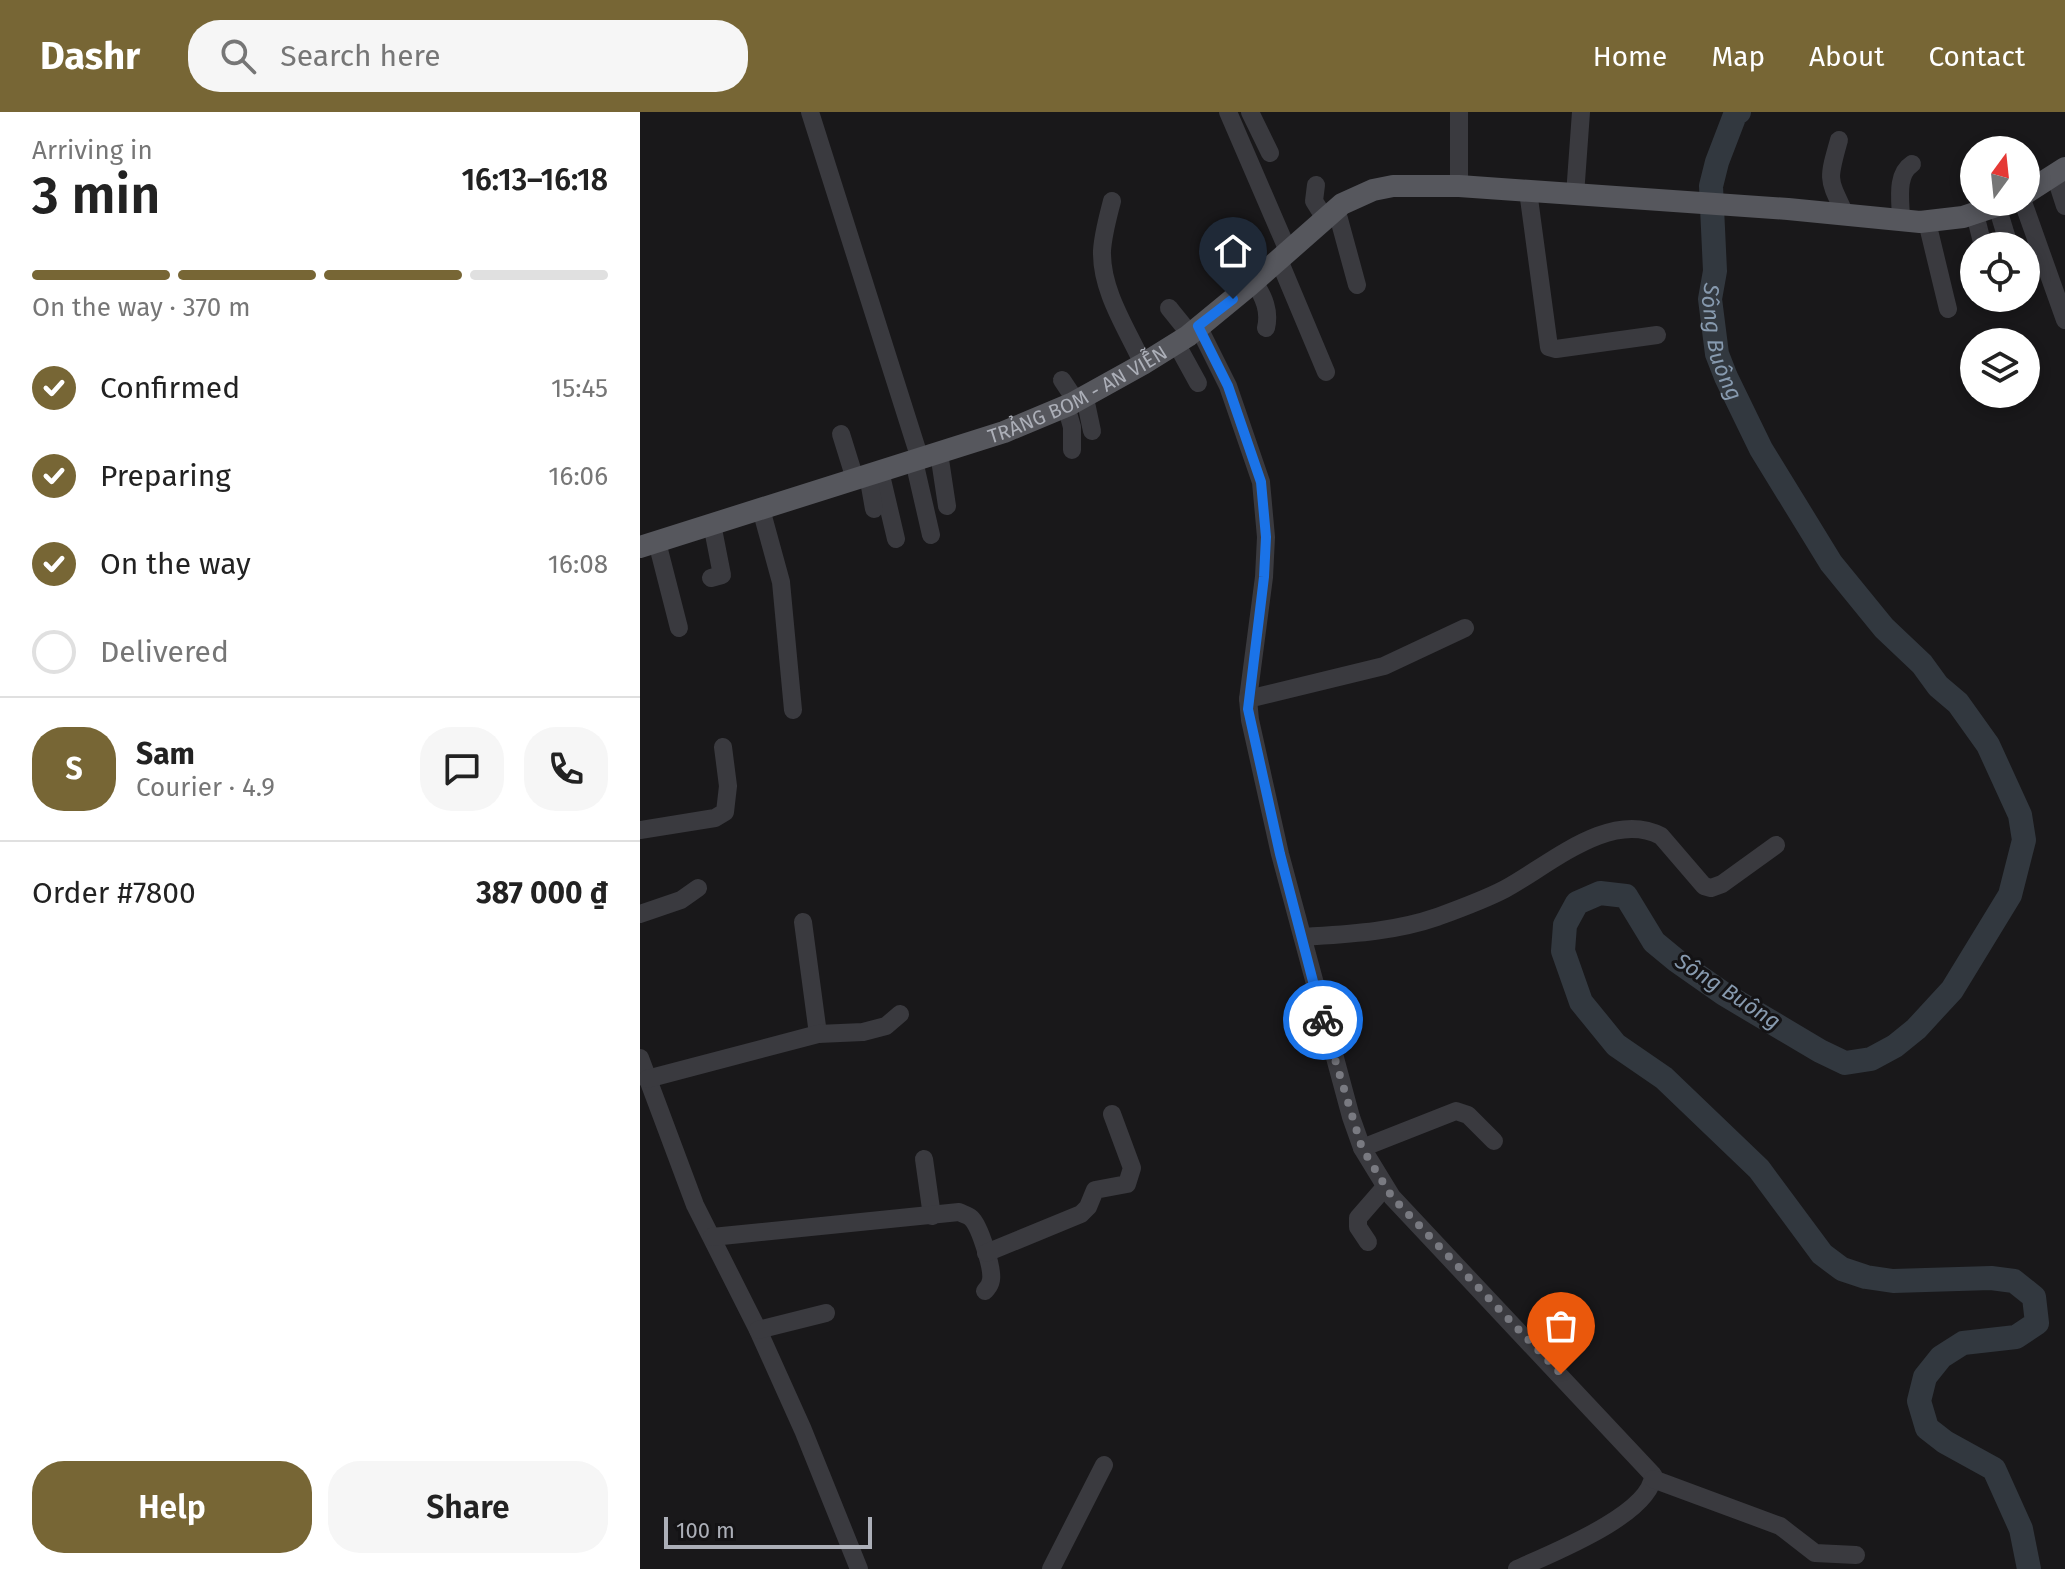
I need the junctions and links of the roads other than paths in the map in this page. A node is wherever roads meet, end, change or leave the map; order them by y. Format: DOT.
graph roads {
  1 [pos="810,112"];
  2 [pos="1228,112"];
  3 [pos="1250,112"];
  4 [pos="1459,112"];
  5 [pos="1581,112"];
  6 [pos="1839,140"];
  7 [pos="1249,161"];
  8 [pos="1912,164"];
  9 [pos="2060,172"];
  10 [pos="2040,184"];
  11 [pos="1316,185"];
  12 [pos="1459,186"];
  13 [pos="1528,191"];
  14 [pos="1575,195"];
  15 [pos="1112,201"];
  16 [pos="2065,206"];
  17 [pos="1330,213"];
  18 [pos="1846,216"];
  19 [pos="1963,216"];
  20 [pos="2028,216"];
  21 [pos="1901,221"];
  22 [pos="1927,222"];
  23 [pos="1283,256"];
  24 [pos="1254,282"];
  25 [pos="1357,285"];
  26 [pos="1169,308"];
  27 [pos="1948,309"];
  28 [pos="2065,320"];
  29 [pos="1266,328"];
  30 [pos="1188,334"];
  31 [pos="1657,335"];
  32 [pos="1143,364"];
  33 [pos="1326,372"];
  34 [pos="1062,380"];
  35 [pos="1198,383"];
  36 [pos="1076,402"];
  37 [pos="1092,431"];
  38 [pos="841,434"];
  39 [pos="1072,450"];
  40 [pos="924,457"];
  41 [pos="868,475"];
  42 [pos="947,506"];
  43 [pos="761,509"];
  44 [pos="874,509"];
  45 [pos="712,524"];
  46 [pos="931,535"];
  47 [pos="896,539"];
  48 [pos="648,544"];
  49 [pos="721,576"];
  50 [pos="679,628"];
  51 [pos="1465,628"];
  52 [pos="1248,699"];
  53 [pos="793,710"];
  54 [pos="723,747"];
  55 [pos="640,830"];
  56 [pos="1776,845"];
  57 [pos="698,888"];
  58 [pos="640,914"];
  59 [pos="803,922"];
  60 [pos="1303,937"];
  61 [pos="900,1014"];
  62 [pos="818,1034"];
  63 [pos="640,1058"];
  64 [pos="647,1079"];
  65 [pos="1112,1114"];
  66 [pos="1494,1141"];
  67 [pos="1362,1148"];
  68 [pos="924,1159"];
  69 [pos="1385,1187"];
  70 [pos="932,1216"];
  71 [pos="712,1237"];
  72 [pos="1368,1242"];
  73 [pos="986,1253"];
  74 [pos="985,1291"];
  75 [pos="826,1313"];
  76 [pos="758,1330"];
  77 [pos="1104,1465"];
  78 [pos="1653,1479"];
  79 [pos="1856,1555"];
  80 [pos="859,1569"];
  81 [pos="1051,1569"];
  82 [pos="1517,1569"];
  1 -- 40 [label="street"];
  2 -- 7 [label="street"];
  3 -- 7 [label="street"];
  4 -- 12 [label="street"];
  5 -- 14 [label="street"];
  6 -- 18 [label="street"];
  7 -- 23 [label="street"];
  8 -- 21 [label="street"];
  9 -- 10 [label="main road"];
  9 -- 16 [label="street"];
  11 -- 17 [label="street"];
  12 -- 13 [label="main road, TRẢNG BOM - AN VIỄN"];
  12 -- 17 [label="main road, TRẢNG BOM - AN VIỄN"];
  13 -- 14 [label="main road, TRẢNG BOM - AN VIỄN"];
  13 -- 31 [label="street"];
  14 -- 18 [label="main road, TRẢNG BOM - AN VIỄN"];
  15 -- 32 [label="street"];
  17 -- 23 [label="main road, TRẢNG BOM - AN VIỄN"];
  17 -- 25 [label="street"];
  18 -- 21 [label="main road"];
  19 -- 22 [label="main road"];
  20 -- 28 [label="street"];
  21 -- 22 [label="main road"];
  22 -- 27 [label="street"];
  23 -- 24 [label="main road, TRẢNG BOM - AN VIỄN"];
  23 -- 33 [label="street"];
  24 -- 29 [label="street"];
  24 -- 30 [label="main road, TRẢNG BOM - AN VIỄN"];
  26 -- 30 [label="street"];
  30 -- 32 [label="main road, TRẢNG BOM - AN VIỄN"];
  30 -- 35 [label="street"];
  30 -- 52 [label="street"];
  32 -- 36 [label="main road, TRẢNG BOM - AN VIỄN"];
  34 -- 36 [label="street"];
  36 -- 37 [label="street"];
  36 -- 39 [label="street"];
  36 -- 40 [label="main road, TRẢNG BOM - AN VIỄN"];
  38 -- 41 [label="street"];
  40 -- 41 [label="main road, TRẢNG BOM - AN VIỄN"];
  40 -- 42 [label="street"];
  40 -- 46 [label="street"];
  41 -- 43 [label="main road, TRẢNG BOM - AN VIỄN"];
  41 -- 44 [label="street"];
  41 -- 47 [label="street"];
  43 -- 45 [label="main road, TRẢNG BOM - AN VIỄN"];
  43 -- 53 [label="street"];
  45 -- 48 [label="main road, TRẢNG BOM - AN VIỄN"];
  45 -- 49 [label="street"];
  48 -- 50 [label="street"];
  51 -- 52 [label="street"];
  52 -- 60 [label="street"];
  54 -- 55 [label="street"];
  56 -- 60 [label="street"];
  57 -- 58 [label="street"];
  59 -- 62 [label="street"];
  60 -- 67 [label="street"];
  61 -- 62 [label="street"];
  62 -- 64 [label="street"];
  63 -- 64 [label="street"];
  64 -- 71 [label="street"];
  65 -- 73 [label="street"];
  66 -- 67 [label="street"];
  67 -- 69 [label="street"];
  68 -- 70 [label="street"];
  69 -- 72 [label="street"];
  69 -- 78 [label="street"];
  70 -- 71 [label="street"];
  70 -- 73 [label="street"];
  71 -- 76 [label="street"];
  73 -- 74 [label="street"];
  75 -- 76 [label="street"];
  76 -- 80 [label="street"];
  77 -- 81 [label="street"];
  78 -- 79 [label="street"];
  78 -- 82 [label="street"];
}
